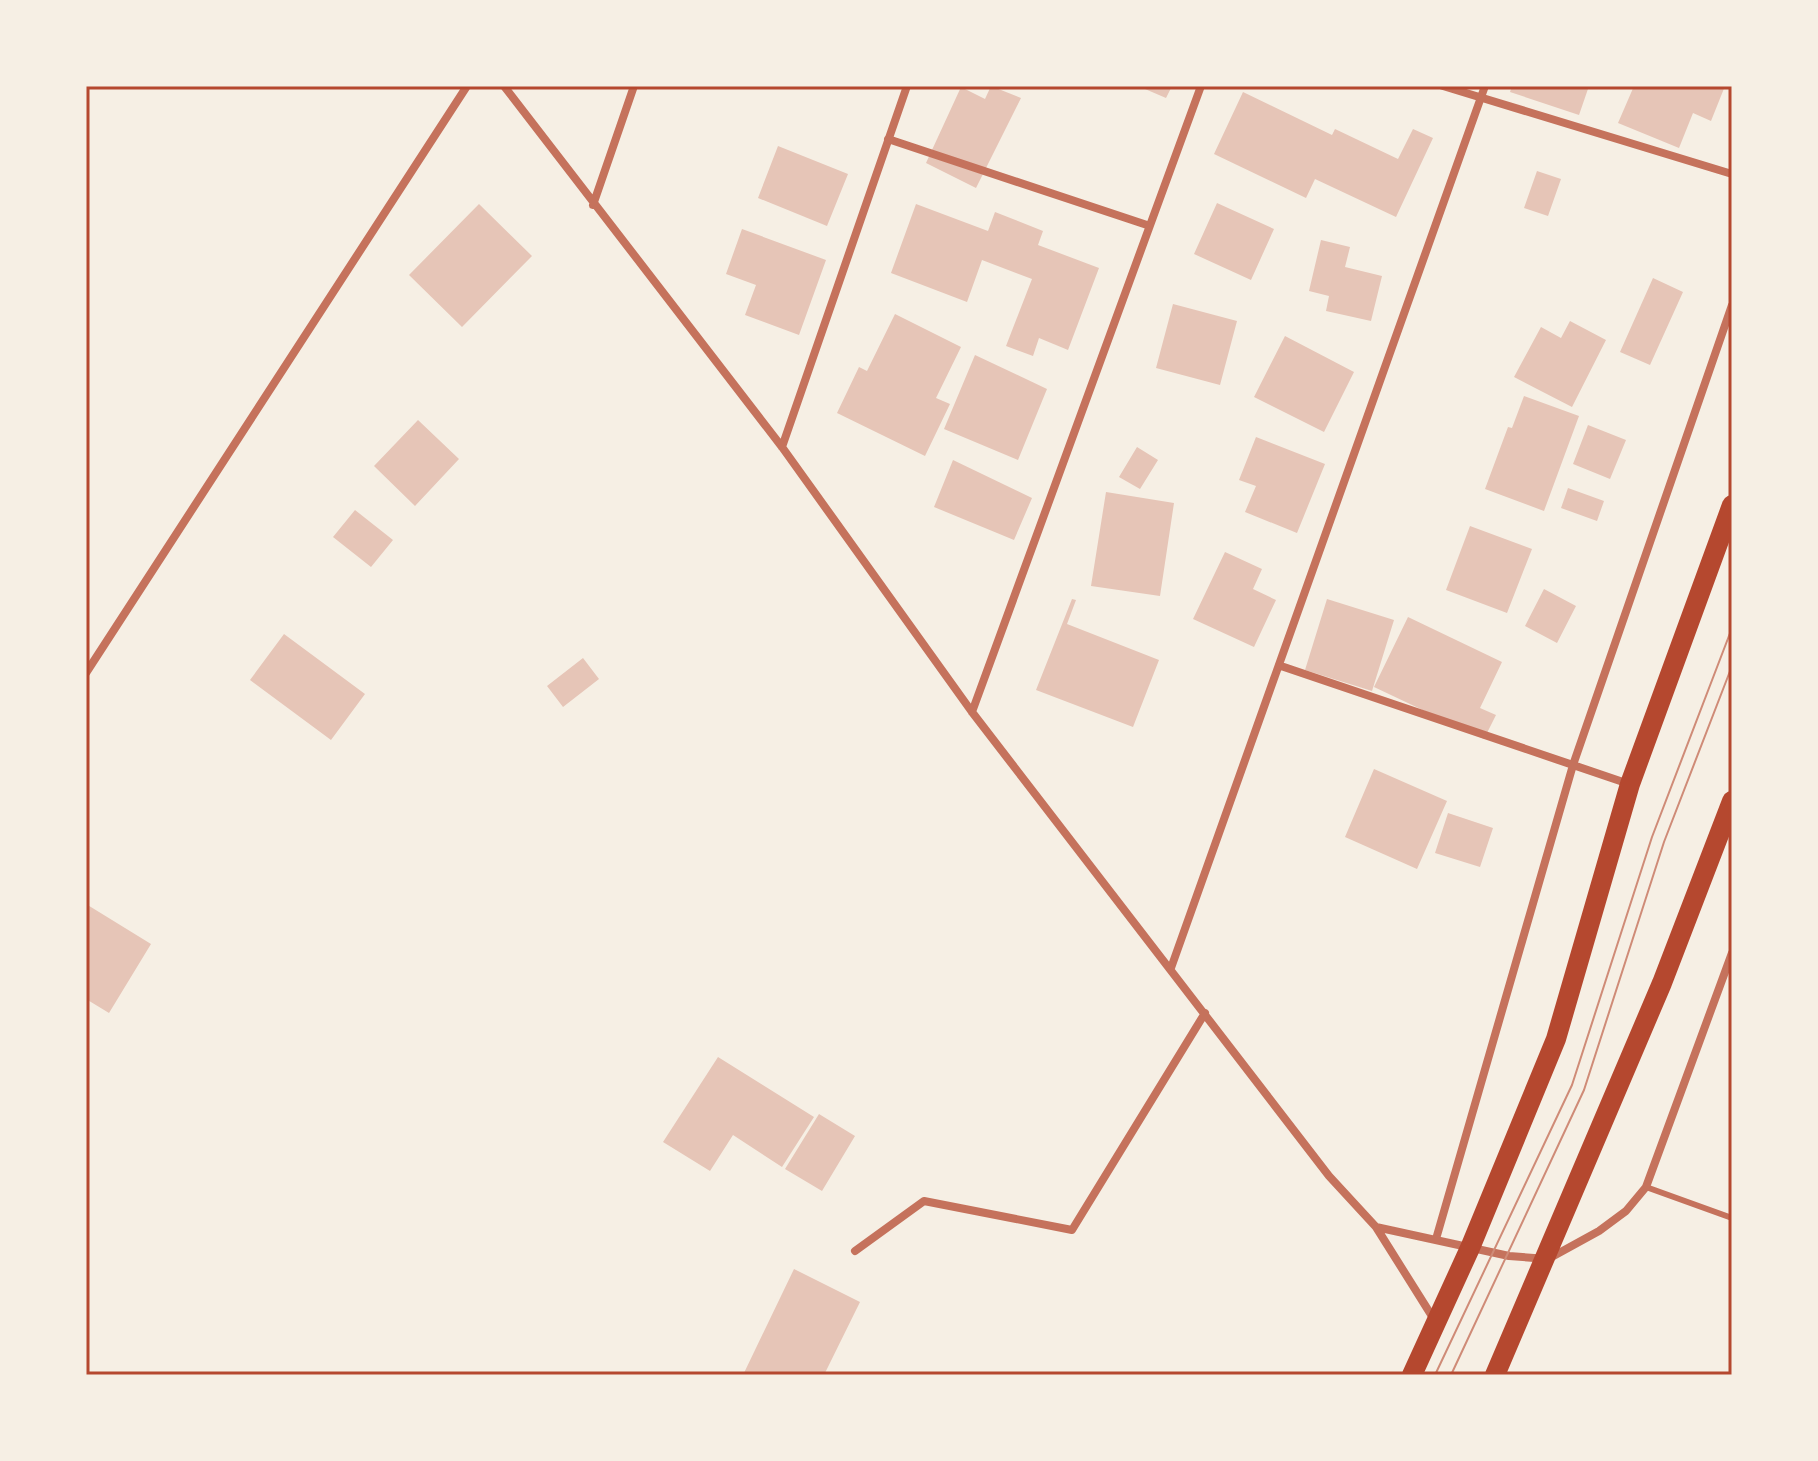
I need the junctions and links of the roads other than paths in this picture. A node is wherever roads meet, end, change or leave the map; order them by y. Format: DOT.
graph roads {
  1 [pos="467,86"];
  2 [pos="504,86"];
  3 [pos="634,86"];
  4 [pos="907,86"];
  5 [pos="1201,86"];
  6 [pos="1443,86"];
  7 [pos="1485,86"];
  8 [pos="1480,99"];
  9 [pos="888,139"];
  10 [pos="1732,174"];
  11 [pos="593,205"];
  12 [pos="1147,225"];
  13 [pos="1732,305"];
  14 [pos="782,447"];
  15 [pos="1732,505"];
  16 [pos="1281,666"];
  17 [pos="86,673"];
  18 [pos="972,712"];
  19 [pos="1573,765"];
  20 [pos="1630,784"];
  21 [pos="1732,801"];
  22 [pos="1732,953"];
  23 [pos="1171,968"];
  24 [pos="1205,1013"];
  25 [pos="1646,1187"];
  26 [pos="1732,1218"];
  27 [pos="1376,1227"];
  28 [pos="1436,1239"];
  29 [pos="1470,1248"];
  30 [pos="855,1251"];
  31 [pos="1548,1259"];
  32 [pos="1436,1322"];
  33 [pos="1412,1375"];
  34 [pos="1495,1375"];
  1 -- 17 [label="street"];
  2 -- 11 [label="street"];
  3 -- 11 [label="street"];
  4 -- 9 [label="street"];
  5 -- 12 [label="street"];
  6 -- 8 [label="street"];
  7 -- 8 [label="street"];
  8 -- 10 [label="street"];
  8 -- 16 [label="street"];
  9 -- 12 [label="street"];
  9 -- 14 [label="street"];
  11 -- 14 [label="street"];
  12 -- 18 [label="street"];
  13 -- 19 [label="street"];
  14 -- 18 [label="street"];
  15 -- 20 [label="main road"];
  16 -- 19 [label="street"];
  16 -- 23 [label="street"];
  18 -- 23 [label="street"];
  19 -- 20 [label="street"];
  19 -- 28 [label="street"];
  20 -- 29 [label="main road"];
  21 -- 31 [label="main road"];
  22 -- 25 [label="street"];
  23 -- 24 [label="street"];
  24 -- 27 [label="street"];
  24 -- 30 [label="street"];
  25 -- 26 [label="lane"];
  25 -- 31 [label="street"];
  27 -- 28 [label="street"];
  27 -- 32 [label="street"];
  28 -- 29 [label="street"];
  29 -- 31 [label="street"];
  29 -- 32 [label="main road"];
  31 -- 34 [label="main road"];
  32 -- 33 [label="main road"];
}
